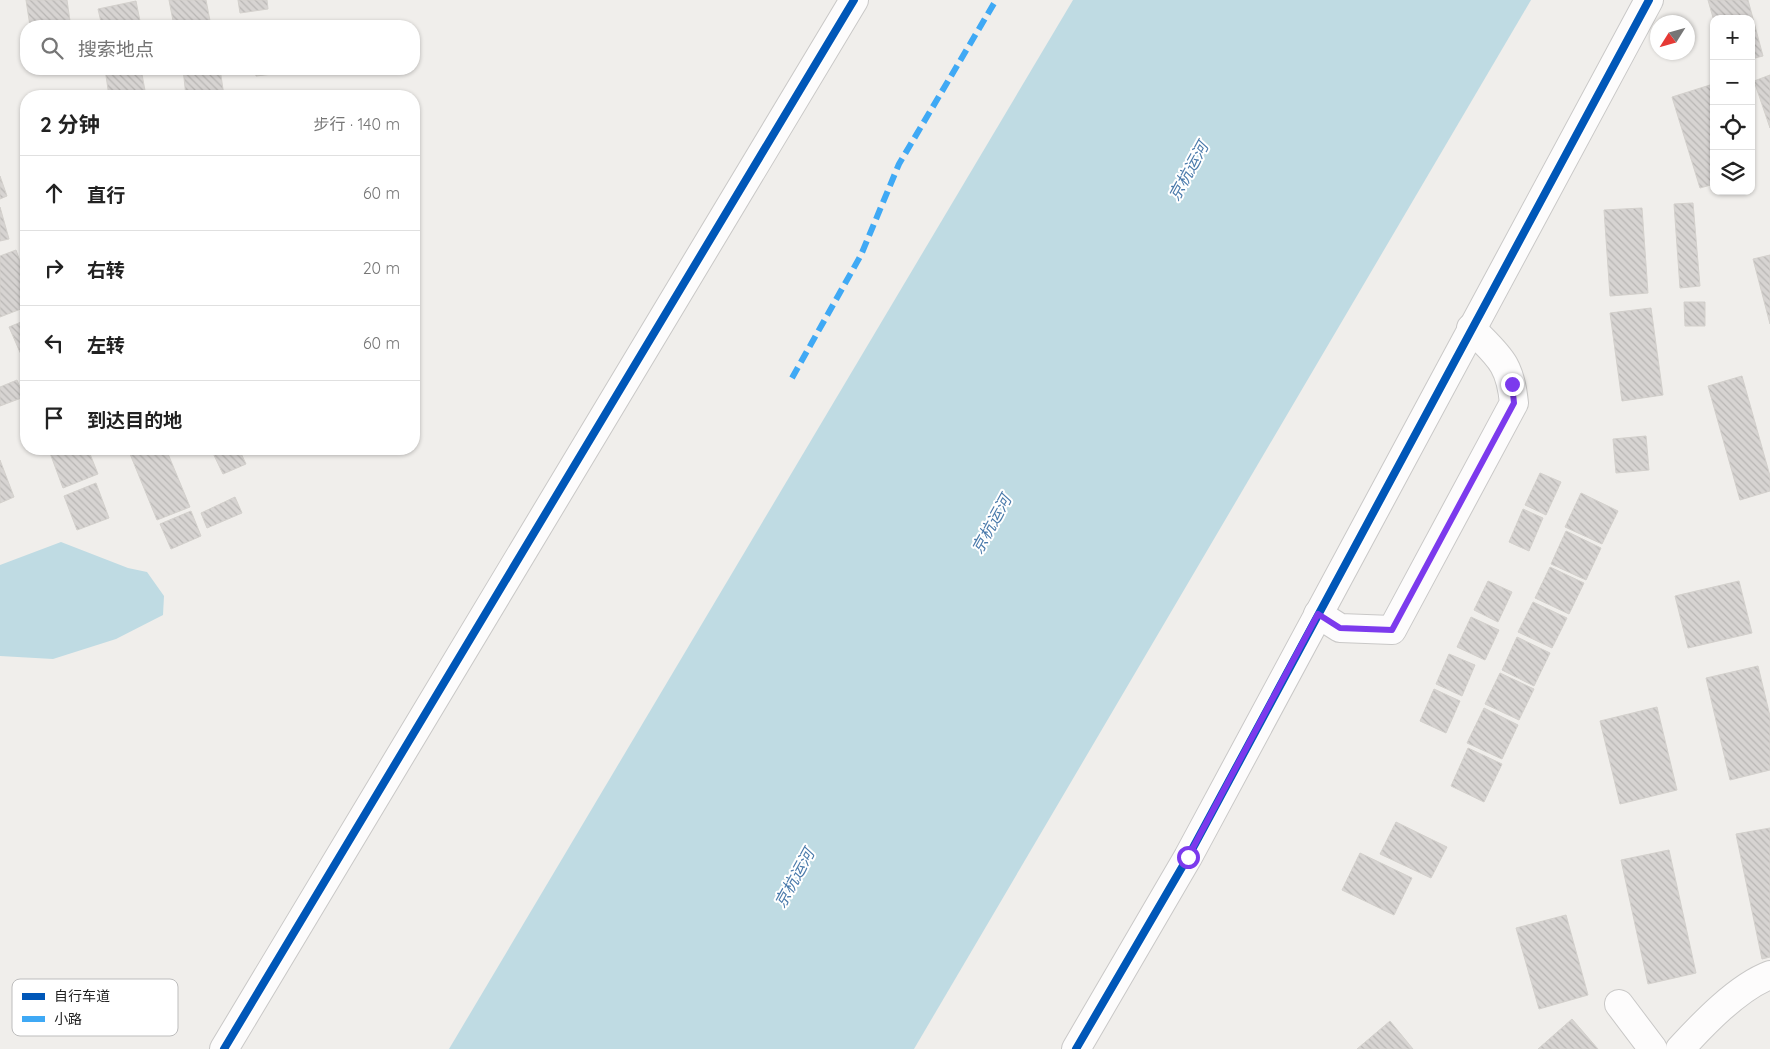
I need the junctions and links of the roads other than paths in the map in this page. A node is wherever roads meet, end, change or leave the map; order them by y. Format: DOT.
graph roads {
  1 [pos="854,0"];
  2 [pos="1648,0"];
  3 [pos="1471,328"];
  4 [pos="1318,614"];
  5 [pos="1770,975"];
  6 [pos="1619,1004"];
  7 [pos="224,1049"];
  8 [pos="1076,1049"];
  9 [pos="1653,1049"];
  10 [pos="1680,1049"];
  1 -- 7 [label="street"];
  2 -- 3 [label="street"];
  3 -- 4 [label="street"];
  3 -- 4 [label="street"];
  4 -- 8 [label="street"];
  5 -- 10 [label="street"];
  6 -- 9 [label="street"];
}
